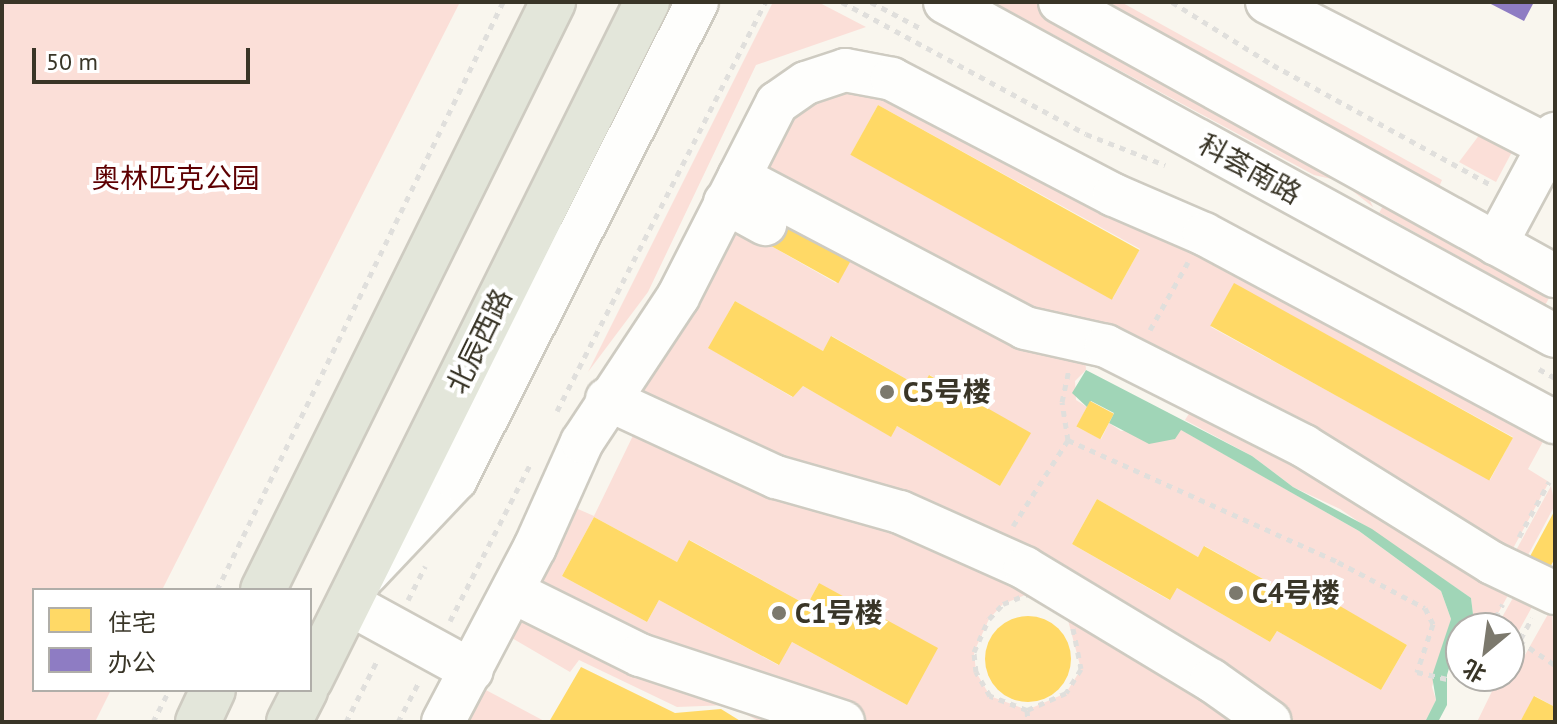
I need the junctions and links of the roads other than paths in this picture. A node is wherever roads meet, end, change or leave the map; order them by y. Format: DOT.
graph roads {
  1 [pos="553,2"];
  2 [pos="647,2"];
  3 [pos="697,2"];
  4 [pos="945,2"];
  5 [pos="1060,2"];
  6 [pos="1090,2"];
  7 [pos="1267,2"];
  8 [pos="1156,55"];
  9 [pos="1543,164"];
  10 [pos="732,189"];
  11 [pos="765,224"];
  12 [pos="1496,244"];
  13 [pos="1555,276"];
  14 [pos="1542,350"];
  15 [pos="607,399"];
  16 [pos="1555,422"];
  17 [pos="264,588"];
  18 [pos="1551,591"];
  19 [pos="513,592"];
  20 [pos="353,593"];
  21 [pos="472,671"];
  22 [pos="312,676"];
  23 [pos="212,692"];
  24 [pos="304,692"];
  25 [pos="198,722"];
  26 [pos="289,722"];
  27 [pos="443,722"];
  28 [pos="843,722"];
  29 [pos="1270,722"];
  1 -- 17 [label="main road"];
  2 -- 20 [label="main road, 北辰西路"];
  3 -- 20 [label="street"];
  4 -- 14 [label="street, 科荟南路"];
  5 -- 8 [label="street, 科荟南路"];
  6 -- 8 [label="street"];
  7 -- 9 [label="street"];
  8 -- 12 [label="street, 科荟南路"];
  9 -- 12 [label="street"];
  10 -- 11 [label="street"];
  10 -- 15 [label="street"];
  10 -- 16 [label="street"];
  10 -- 18 [label="street"];
  12 -- 13 [label="street, 科荟南路"];
  15 -- 19 [label="street"];
  15 -- 29 [label="street"];
  19 -- 21 [label="street"];
  19 -- 28 [label="street"];
  20 -- 21 [label="street"];
  20 -- 22 [label="main road, 北辰西路"];
  21 -- 27 [label="street"];
  23 -- 25 [label="main road"];
  24 -- 26 [label="main road"];
}
